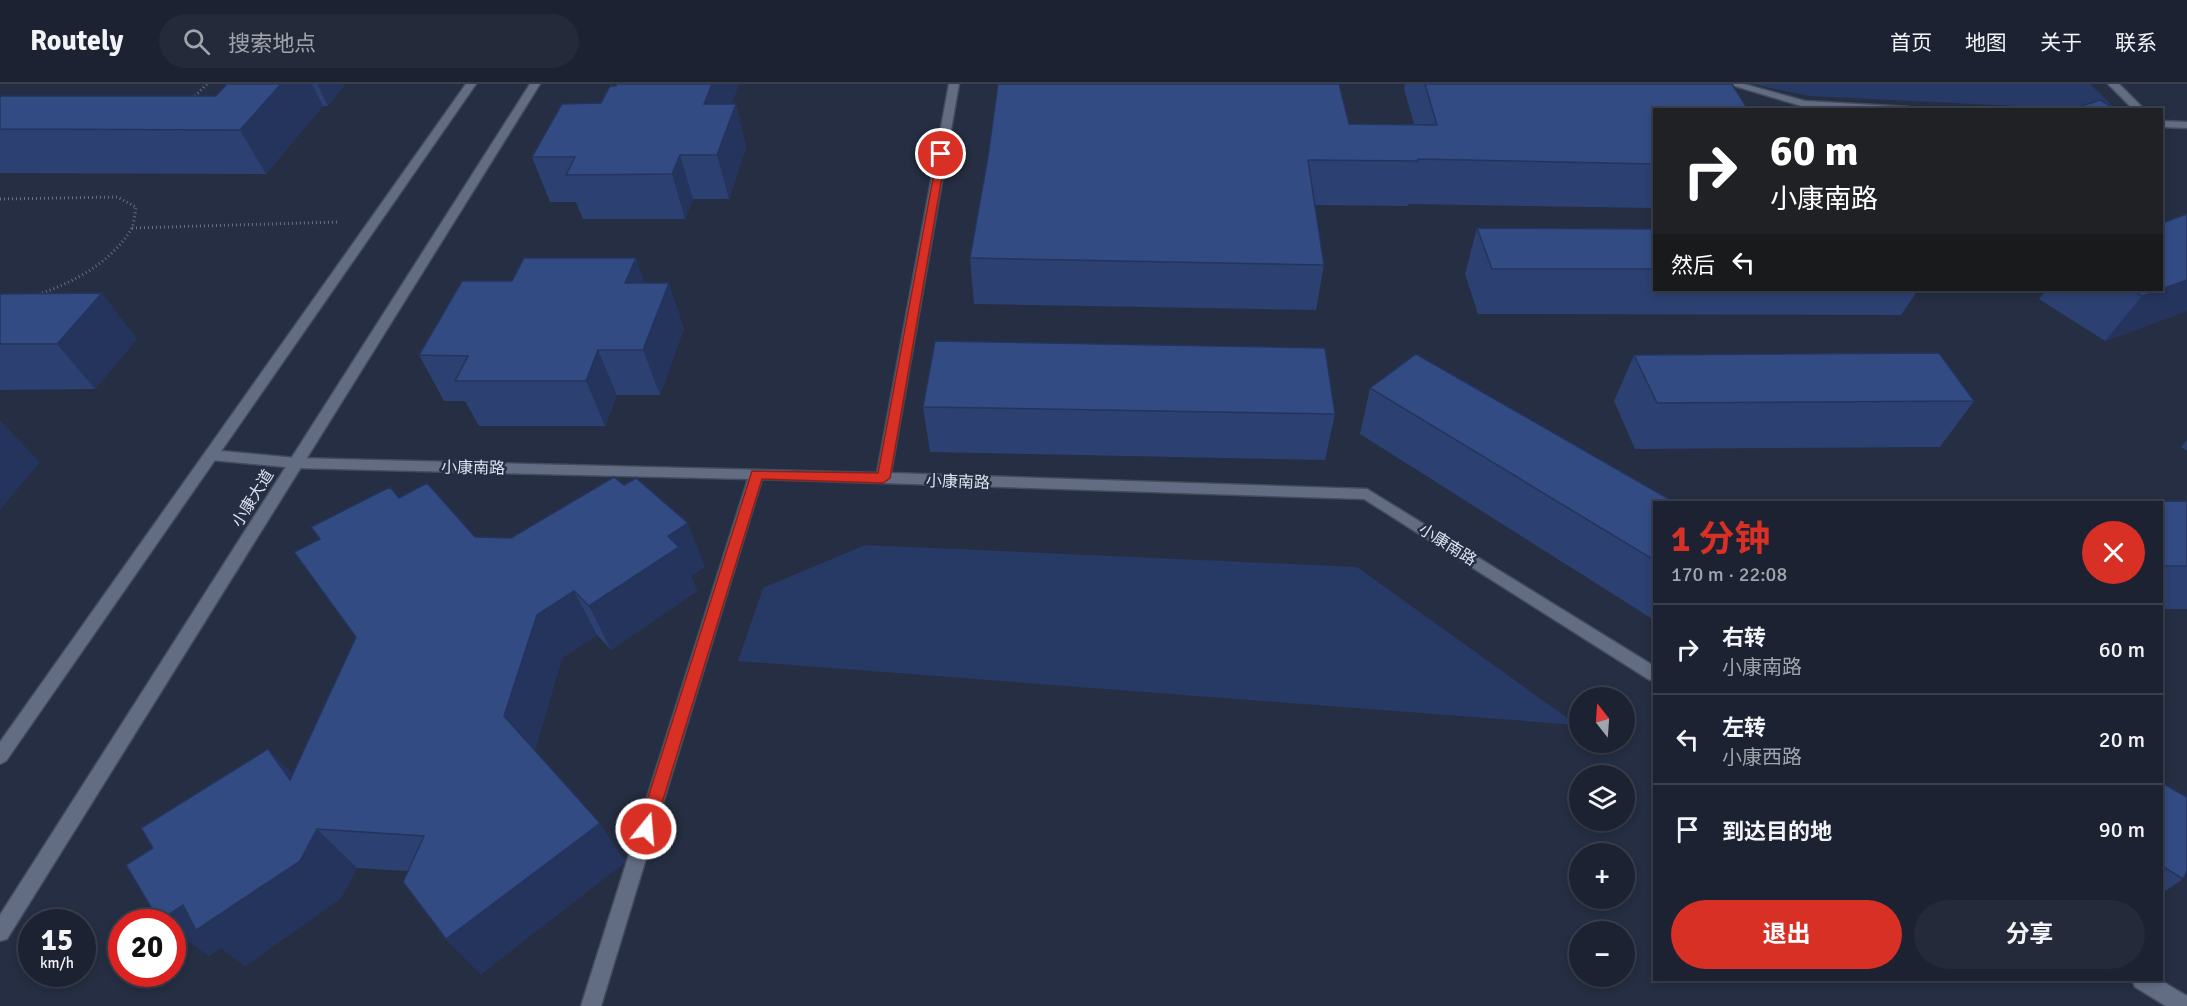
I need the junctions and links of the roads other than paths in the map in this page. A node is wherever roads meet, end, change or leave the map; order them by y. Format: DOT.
graph roads {
  1 [pos="471,84"];
  2 [pos="535,84"];
  3 [pos="954,84"];
  4 [pos="1733,84"];
  5 [pos="2113,84"];
  6 [pos="1874,108"];
  7 [pos="2138,108"];
  8 [pos="2163,124"];
  9 [pos="2187,125"];
  10 [pos="211,455"];
  11 [pos="296,463"];
  12 [pos="757,474"];
  13 [pos="883,478"];
  14 [pos="1653,673"];
  15 [pos="0,756"];
  16 [pos="0,932"];
  17 [pos="2144,981"];
  18 [pos="591,1006"];
  19 [pos="2185,1006"];
  1 -- 10 [label="main road"];
  2 -- 11 [label="main road, 小康大道"];
  3 -- 13 [label="main road"];
  4 -- 6 [label="main road"];
  5 -- 7 [label="main road"];
  8 -- 9 [label="main road"];
  10 -- 11 [label="main road, 小康南路"];
  10 -- 15 [label="main road"];
  11 -- 12 [label="main road, 小康南路"];
  11 -- 16 [label="main road, 小康大道"];
  12 -- 13 [label="main road, 小康南路"];
  12 -- 18 [label="main road"];
  13 -- 14 [label="main road, 小康南路"];
  17 -- 19 [label="main road"];
}
